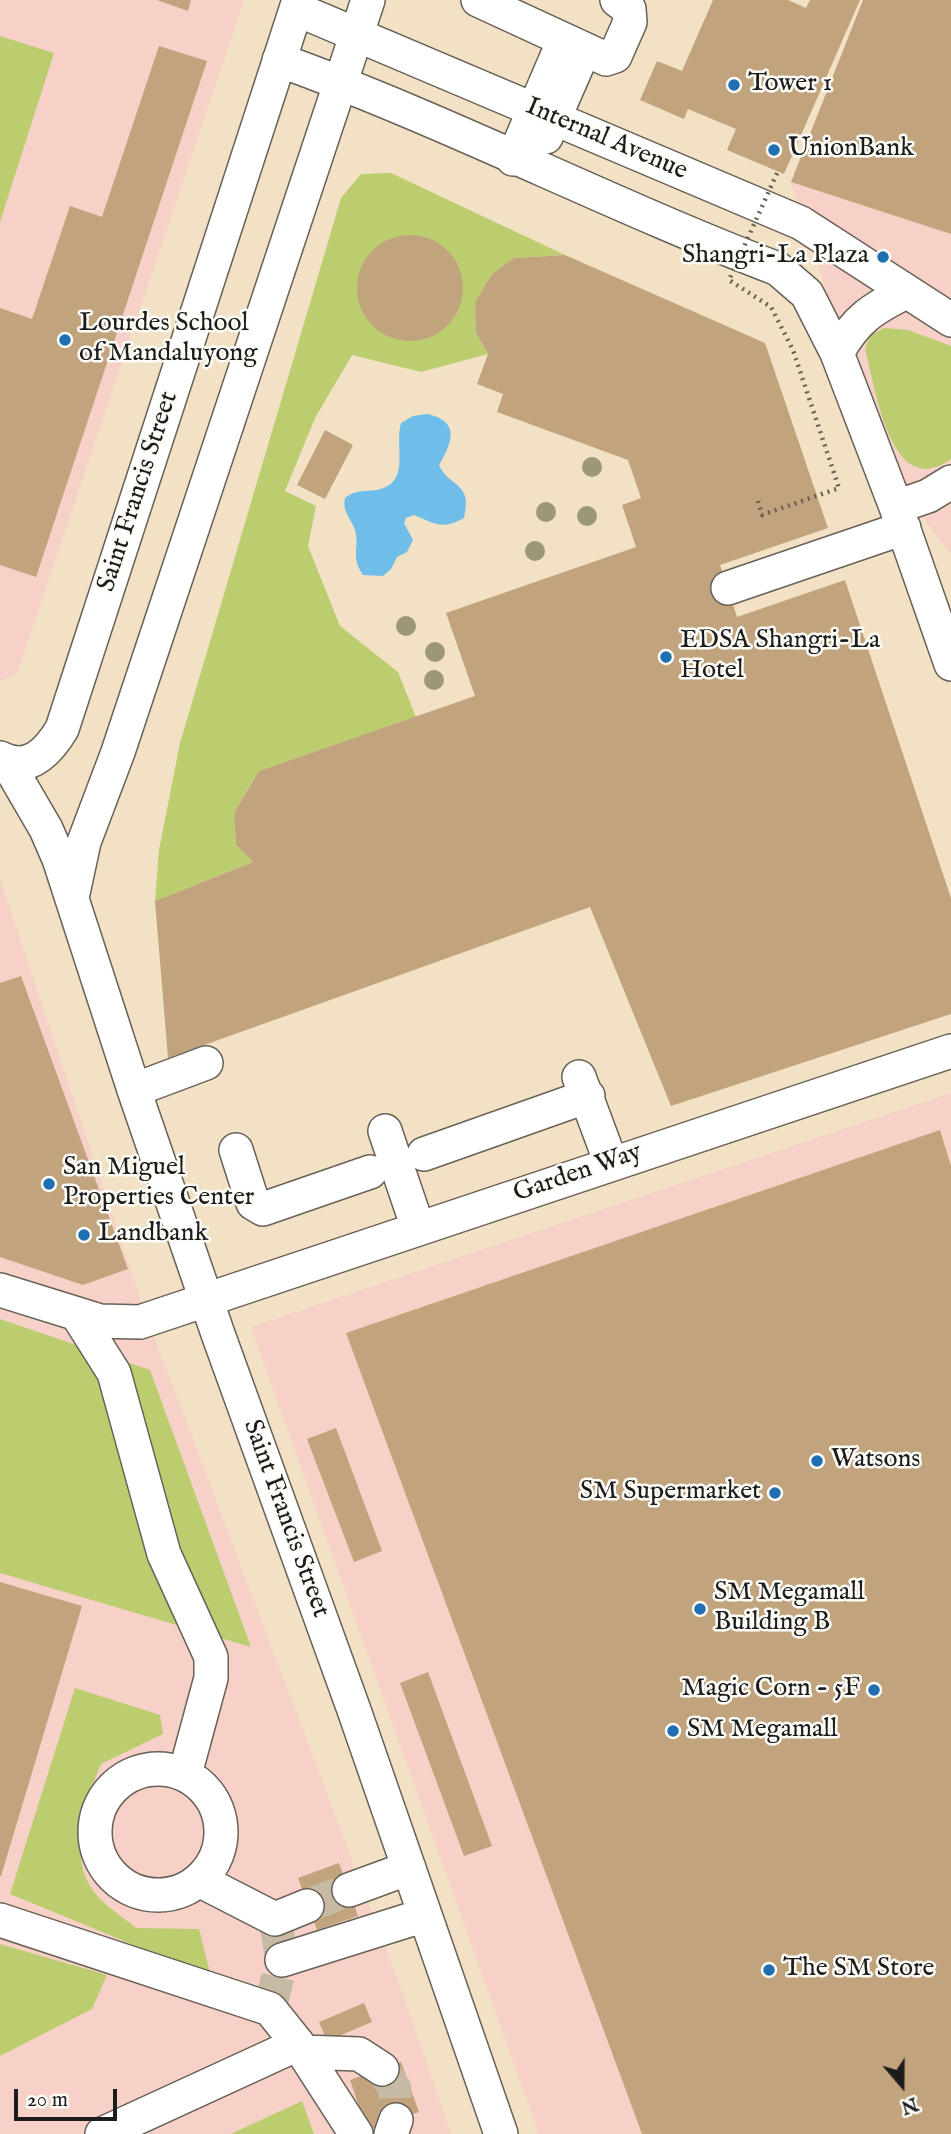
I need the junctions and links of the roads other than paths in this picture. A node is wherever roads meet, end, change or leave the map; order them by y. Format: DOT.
graph roads {
  1 [pos="368,0"];
  2 [pos="478,0"];
  3 [pos="617,0"];
  4 [pos="297,5"];
  5 [pos="356,34"];
  6 [pos="574,45"];
  7 [pos="279,60"];
  8 [pos="339,82"];
  9 [pos="545,114"];
  10 [pos="522,163"];
  11 [pos="801,223"];
  12 [pos="778,270"];
  13 [pos="905,292"];
  14 [pos="951,320"];
  15 [pos="837,353"];
  16 [pos="951,482"];
  17 [pos="900,517"];
  18 [pos="728,589"];
  19 [pos="951,664"];
  20 [pos="3,760"];
  21 [pos="72,902"];
  22 [pos="951,1051"];
  23 [pos="206,1063"];
  24 [pos="134,1090"];
  25 [pos="385,1131"];
  26 [pos="236,1150"];
  27 [pos="424,1154"];
  28 [pos="611,1163"];
  29 [pos="370,1172"];
  30 [pos="418,1228"];
  31 [pos="0,1290"];
  32 [pos="206,1299"];
  33 [pos="78,1316"];
  34 [pos="185,1774"];
  35 [pos="410,1868"];
  36 [pos="199,1880"];
  37 [pos="349,1890"];
  38 [pos="307,1906"];
  39 [pos="425,1915"];
  40 [pos="0,1920"];
  41 [pos="282,1960"];
  42 [pos="300,2048"];
  43 [pos="382,2068"];
  44 [pos="102,2134"];
  45 [pos="356,2134"];
  46 [pos="501,2134"];
  1 -- 5 [label="street, Saint Francis Street"];
  2 -- 6 [label="street"];
  3 -- 6 [label="street"];
  4 -- 5 [label="street, Internal Avenue"];
  4 -- 7 [label="street, Saint Francis Street"];
  5 -- 8 [label="street, Saint Francis Street"];
  5 -- 9 [label="street, Internal Avenue"];
  6 -- 9 [label="street"];
  7 -- 8 [label="street, Internal Avenue"];
  7 -- 20 [label="street, Saint Francis Street"];
  8 -- 10 [label="street, Internal Avenue"];
  8 -- 21 [label="street, Saint Francis Street"];
  9 -- 10 [label="street"];
  9 -- 11 [label="street, Internal Avenue"];
  10 -- 12 [label="street, Internal Avenue"];
  11 -- 12 [label="street"];
  11 -- 13 [label="street, Internal Avenue"];
  12 -- 15 [label="street, Internal Avenue"];
  13 -- 14 [label="street, Internal Avenue"];
  13 -- 15 [label="street"];
  15 -- 17 [label="street, Internal Avenue"];
  16 -- 17 [label="street"];
  17 -- 18 [label="street"];
  17 -- 19 [label="street, Internal Avenue"];
  20 -- 21 [label="street, Saint Francis Street"];
  21 -- 24 [label="street, Saint Francis Street"];
  22 -- 28 [label="street, Garden Way"];
  23 -- 24 [label="street"];
  24 -- 32 [label="street, Saint Francis Street"];
  25 -- 30 [label="street"];
  26 -- 29 [label="street"];
  27 -- 28 [label="street"];
  28 -- 30 [label="street, Garden Way"];
  30 -- 32 [label="street, Garden Way"];
  31 -- 33 [label="street, Garden Way"];
  32 -- 33 [label="street, Garden Way"];
  32 -- 35 [label="street, Saint Francis Street"];
  33 -- 34 [label="street"];
  34 -- 36 [label="street"];
  34 -- 36 [label="street"];
  35 -- 37 [label="street"];
  35 -- 39 [label="street, Saint Francis Street"];
  36 -- 38 [label="street"];
  39 -- 41 [label="street"];
  39 -- 46 [label="street, Saint Francis Street"];
  40 -- 42 [label="street"];
  42 -- 43 [label="street"];
  42 -- 44 [label="street"];
  42 -- 45 [label="street"];
}
